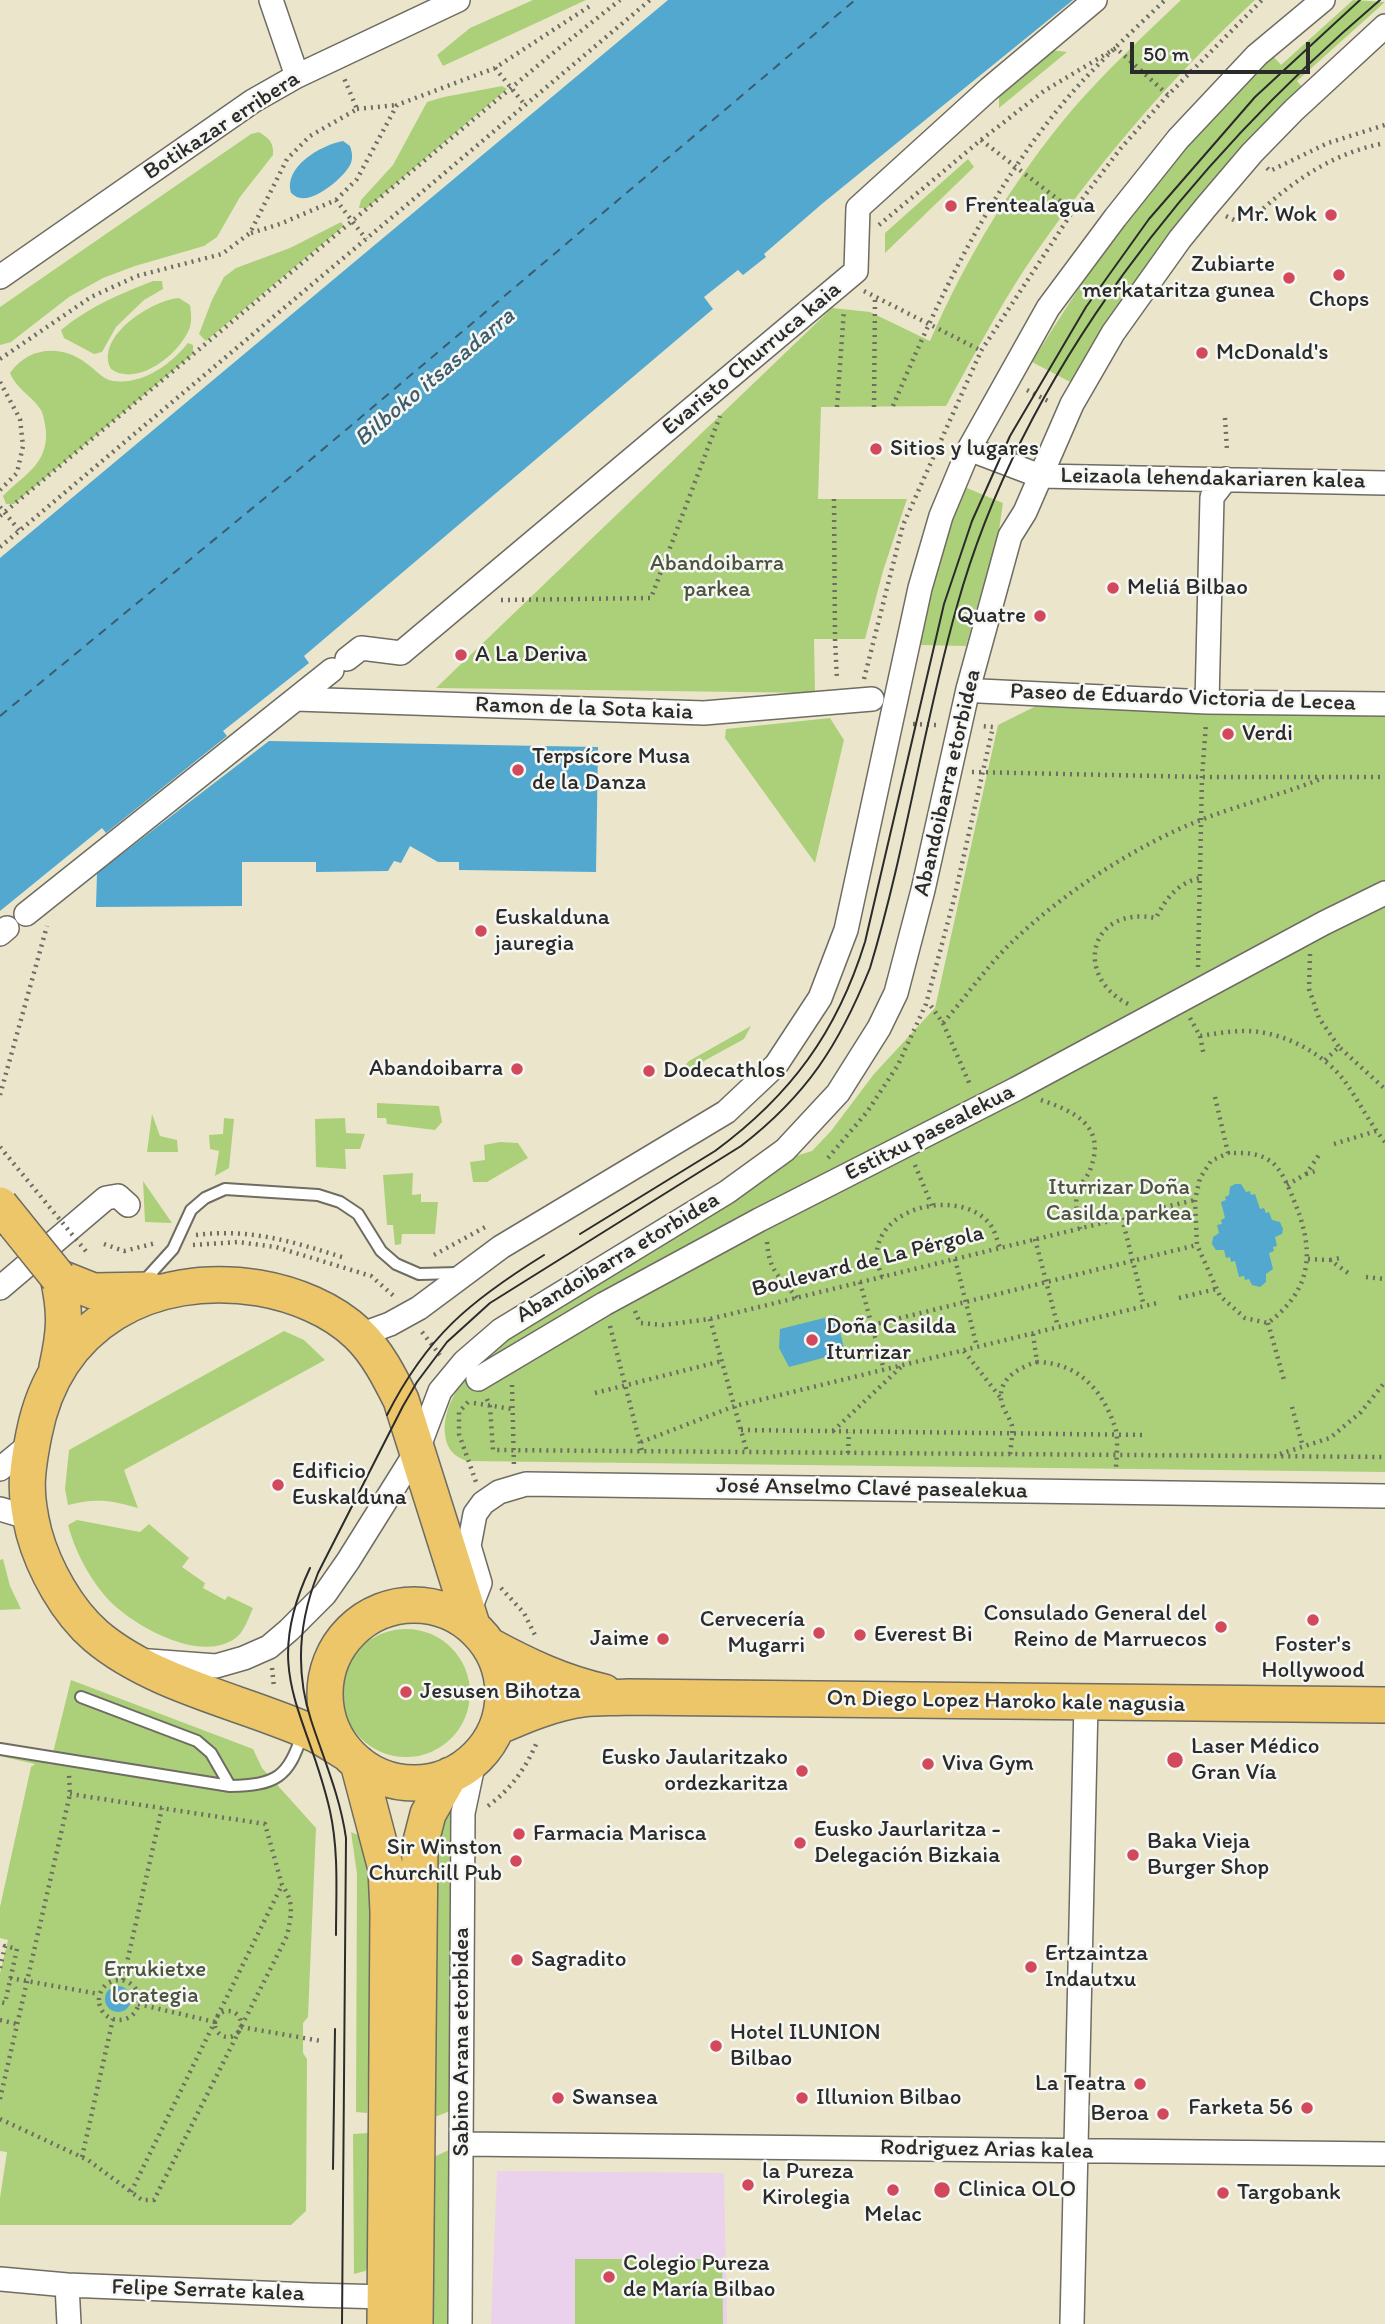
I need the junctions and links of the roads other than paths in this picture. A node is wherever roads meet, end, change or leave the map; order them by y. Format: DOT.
graph roads {
  1 [pos="271,0"];
  2 [pos="458,0"];
  3 [pos="1095,0"];
  4 [pos="1309,0"];
  5 [pos="1323,0"];
  6 [pos="1385,26"];
  7 [pos="1272,31"];
  8 [pos="1385,38"];
  9 [pos="1331,75"];
  10 [pos="297,76"];
  11 [pos="2,270"];
  12 [pos="969,449"];
  13 [pos="1040,476"];
  14 [pos="1226,479"];
  15 [pos="1385,483"];
  16 [pos="980,691"];
  17 [pos="296,699"];
  18 [pos="872,699"];
  19 [pos="1207,702"];
  20 [pos="1385,704"];
  21 [pos="1385,893"];
  22 [pos="11,925"];
  23 [pos="0,1205"];
  24 [pos="128,1205"];
  25 [pos="464,1272"];
  26 [pos="58,1277"];
  27 [pos="0,1288"];
  28 [pos="167,1289"];
  29 [pos="128,1291"];
  30 [pos="360,1335"];
  31 [pos="56,1371"];
  32 [pos="478,1379"];
  33 [pos="33,1442"];
  34 [pos="418,1449"];
  35 [pos="0,1469"];
  36 [pos="1385,1496"];
  37 [pos="15,1514"];
  38 [pos="477,1629"];
  39 [pos="132,1660"];
  40 [pos="81,1697"];
  41 [pos="628,1697"];
  42 [pos="1086,1703"];
  43 [pos="1385,1705"];
  44 [pos="497,1727"];
  45 [pos="303,1731"];
  46 [pos="0,1749"];
  47 [pos="353,1759"];
  48 [pos="462,1768"];
  49 [pos="230,1786"];
  50 [pos="462,2144"];
  51 [pos="1075,2152"];
  52 [pos="1385,2154"];
  53 [pos="0,2278"];
  54 [pos="67,2285"];
  55 [pos="400,2309"];
  56 [pos="69,2324"];
  57 [pos="460,2324"];
  58 [pos="1072,2324"];
  1 -- 10 [label="street"];
  2 -- 10 [label="street, Botikazar erribera"];
  3 -- 17 [label="street, Evaristo Churruca kaia"];
  4 -- 7 [label="lane"];
  5 -- 12 [label="street"];
  6 -- 9 [label="street, Abandoibarra etorbidea"];
  8 -- 9 [label="lane"];
  9 -- 13 [label="street, Abandoibarra etorbidea"];
  10 -- 11 [label="street, Botikazar erribera"];
  12 -- 13 [label="street, Leizaola lehendakariaren kalea"];
  12 -- 25 [label="street"];
  13 -- 14 [label="street, Leizaola lehendakariaren kalea"];
  13 -- 34 [label="street, Abandoibarra etorbidea"];
  14 -- 15 [label="street, Leizaola lehendakariaren kalea"];
  14 -- 19 [label="street"];
  16 -- 19 [label="street, Paseo de Eduardo Victoria de Lecea"];
  17 -- 18 [label="street, Ramon de la Sota kaia"];
  17 -- 22 [label="street, Evaristo Churruca kaia"];
  19 -- 20 [label="street, Paseo de Eduardo Victoria de Lecea"];
  21 -- 32 [label="street, Estitxu pasealekua"];
  23 -- 26 [label="main road, bridge"];
  24 -- 27 [label="street"];
  25 -- 29 [label="lane"];
  25 -- 30 [label="street"];
  26 -- 29 [label="main road"];
  26 -- 31 [label="main road"];
  28 -- 29 [label="main road"];
  28 -- 30 [label="main road"];
  28 -- 31 [label="main road"];
  30 -- 34 [label="main road"];
  31 -- 33 [label="main road"];
  33 -- 35 [label="street"];
  33 -- 37 [label="main road"];
  34 -- 38 [label="main road"];
  34 -- 39 [label="street, Abandoibarra etorbidea"];
  36 -- 38 [label="street, José Anselmo Clavé pasealekua"];
  37 -- 39 [label="main road"];
  38 -- 41 [label="main road, On Diego Lopez Haroko kale nagusia"];
  38 -- 44 [label="main road"];
  38 -- 47 [label="main road"];
  39 -- 45 [label="main road"];
  40 -- 49 [label="lane"];
  41 -- 42 [label="main road, On Diego Lopez Haroko kale nagusia"];
  41 -- 44 [label="main road, On Diego Lopez Haroko kale nagusia"];
  42 -- 43 [label="main road, On Diego Lopez Haroko kale nagusia"];
  42 -- 51 [label="street"];
  44 -- 48 [label="main road"];
  45 -- 47 [label="main road"];
  45 -- 49 [label="lane"];
  46 -- 49 [label="lane"];
  47 -- 48 [label="main road"];
  47 -- 55 [label="main road"];
  48 -- 50 [label="street, Sabino Arana etorbidea"];
  48 -- 55 [label="main road, Sabino Arana etorbidea"];
  50 -- 51 [label="street, Rodriguez Arias kalea"];
  50 -- 57 [label="street, Sabino Arana etorbidea"];
  51 -- 52 [label="street, Rodriguez Arias kalea"];
  51 -- 58 [label="street"];
  53 -- 54 [label="street, Felipe Serrate kalea"];
  54 -- 55 [label="street, Felipe Serrate kalea"];
  54 -- 56 [label="street"];
}
